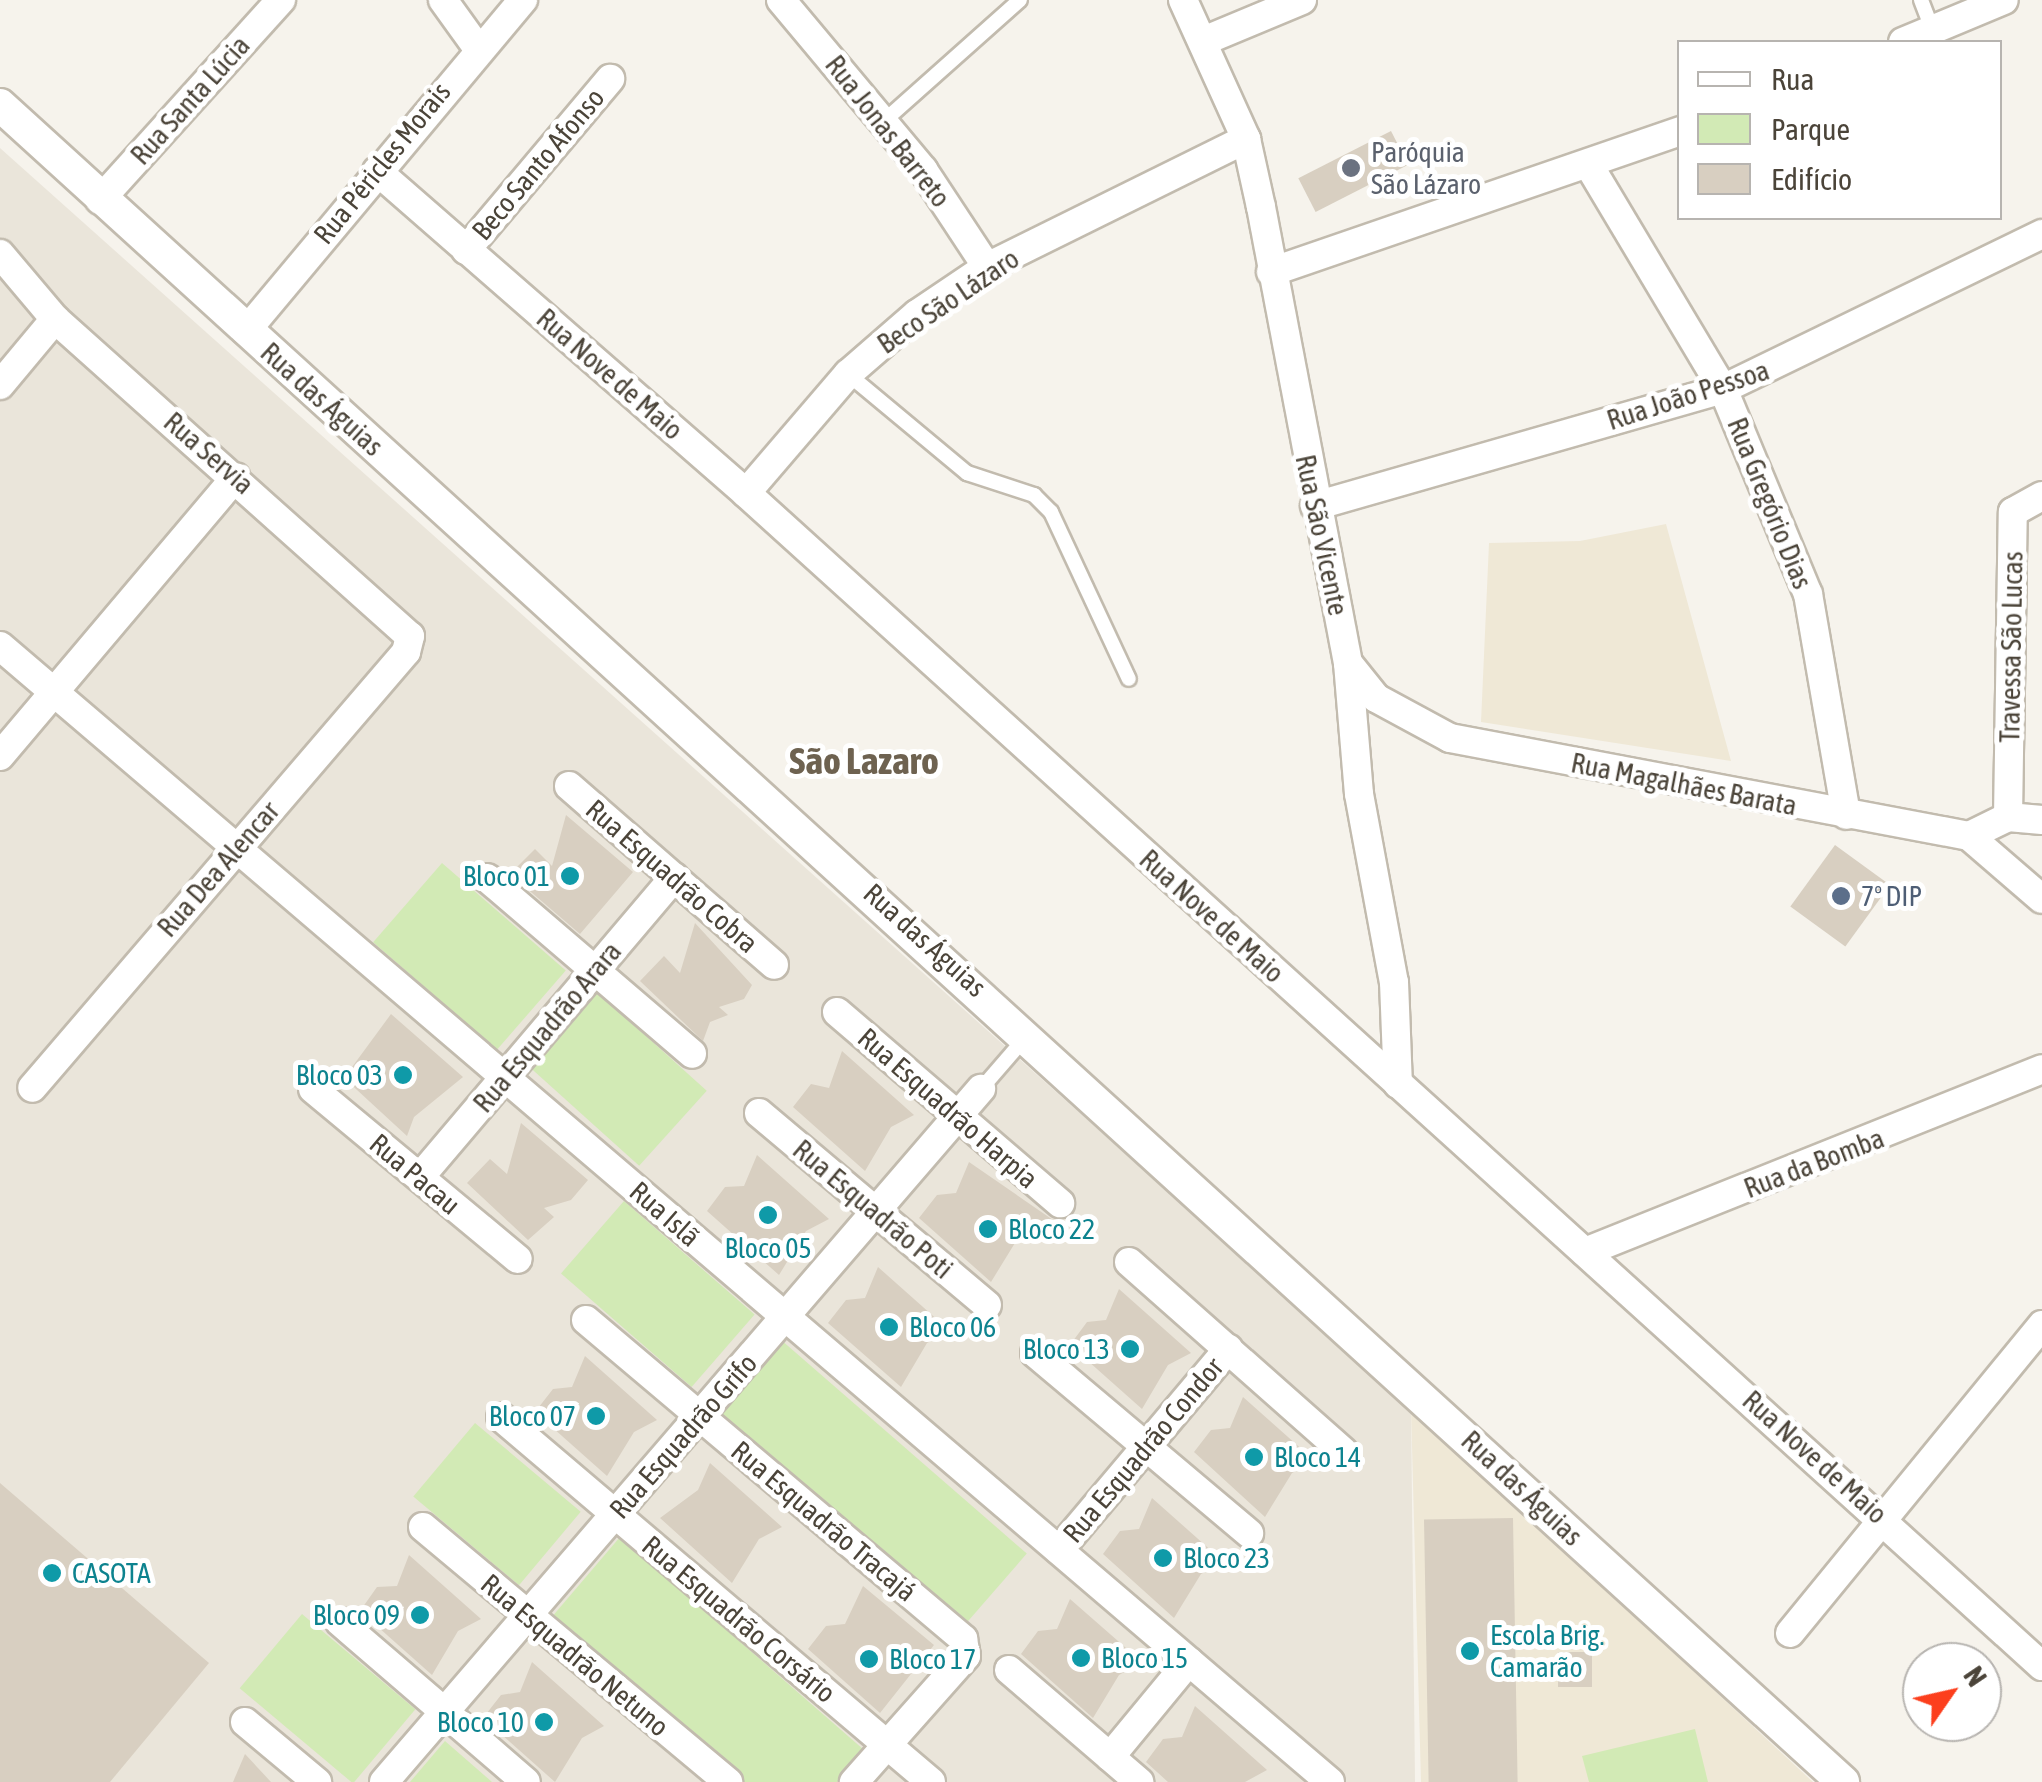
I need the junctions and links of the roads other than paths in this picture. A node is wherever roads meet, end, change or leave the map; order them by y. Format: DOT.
graph roads {
  1 [pos="443,0"];
  2 [pos="523,0"];
  3 [pos="780,0"];
  4 [pos="1020,0"];
  5 [pos="1183,0"];
  6 [pos="1302,0"];
  7 [pos="1921,0"];
  8 [pos="2004,0"];
  9 [pos="278,1"];
  10 [pos="1933,31"];
  11 [pos="1206,40"];
  12 [pos="1908,40"];
  13 [pos="476,46"];
  14 [pos="610,79"];
  15 [pos="0,105"];
  16 [pos="884,121"];
  17 [pos="1677,132"];
  18 [pos="1246,139"];
  19 [pos="1590,166"];
  20 [pos="377,171"];
  21 [pos="100,200"];
  22 [pos="2042,234"];
  23 [pos="466,250"];
  24 [pos="0,254"];
  25 [pos="987,268"];
  26 [pos="1271,272"];
  27 [pos="56,319"];
  28 [pos="246,331"];
  29 [pos="848,374"];
  30 [pos="0,385"];
  31 [pos="1723,389"];
  32 [pos="236,477"];
  33 [pos="746,493"];
  34 [pos="2042,496"];
  35 [pos="1315,506"];
  36 [pos="0,646"];
  37 [pos="406,652"];
  38 [pos="1348,663"];
  39 [pos="1129,680"];
  40 [pos="54,694"];
  41 [pos="0,756"];
  42 [pos="569,786"];
  43 [pos="1846,815"];
  44 [pos="2008,818"];
  45 [pos="2042,820"];
  46 [pos="1969,836"];
  47 [pos="235,848"];
  48 [pos="674,877"];
  49 [pos="487,878"];
  50 [pos="2042,899"];
  51 [pos="774,965"];
  52 [pos="595,970"];
  53 [pos="837,1012"];
  54 [pos="1029,1034"];
  55 [pos="692,1054"];
  56 [pos="2042,1070"];
  57 [pos="504,1076"];
  58 [pos="1398,1084"];
  59 [pos="32,1088"];
  60 [pos="313,1089"];
  61 [pos="982,1089"];
  62 [pos="759,1113"];
  63 [pos="958,1117"];
  64 [pos="420,1177"];
  65 [pos="1060,1203"];
  66 [pos="876,1212"];
  67 [pos="1585,1252"];
  68 [pos="518,1258"];
  69 [pos="1129,1262"];
  70 [pos="987,1305"];
  71 [pos="785,1316"];
  72 [pos="586,1320"];
  73 [pos="2042,1325"];
  74 [pos="1228,1350"];
  75 [pos="1034,1353"];
  76 [pos="699,1416"];
  77 [pos="501,1418"];
  78 [pos="1146,1446"];
  79 [pos="1343,1451"];
  80 [pos="615,1514"];
  81 [pos="1886,1520"];
  82 [pos="423,1526"];
  83 [pos="1248,1532"];
  84 [pos="1059,1550"];
  85 [pos="528,1616"];
  86 [pos="340,1622"];
  87 [pos="1790,1633"];
  88 [pos="1189,1662"];
  89 [pos="2042,1666"];
  90 [pos="1009,1670"];
  91 [pos="444,1712"];
  92 [pos="244,1722"];
  93 [pos="886,1744"];
  94 [pos="1110,1757"];
  95 [pos="317,1782"];
  96 [pos="384,1782"];
  97 [pos="526,1782"];
  98 [pos="728,1782"];
  99 [pos="854,1782"];
  100 [pos="932,1782"];
  101 [pos="1139,1782"];
  102 [pos="1330,1782"];
  103 [pos="1843,1782"];
  1 -- 13 [label="street"];
  2 -- 13 [label="street, Rua Péricles Morais"];
  3 -- 16 [label="street, Rua Jonas Barreto"];
  4 -- 16 [label="lane"];
  5 -- 11 [label="street, Rua São Vicente"];
  6 -- 11 [label="street"];
  7 -- 10 [label="lane"];
  8 -- 10 [label="street"];
  9 -- 21 [label="street, Rua Santa Lúcia"];
  10 -- 12 [label="street"];
  11 -- 18 [label="street, Rua São Vicente"];
  13 -- 20 [label="street, Rua Péricles Morais"];
  14 -- 23 [label="street, Beco Santo Afonso"];
  15 -- 21 [label="street, Rua das Águias"];
  16 -- 25 [label="street, Rua Jonas Barreto"];
  17 -- 19 [label="street"];
  18 -- 25 [label="street, Beco São Lázaro"];
  18 -- 26 [label="street, Rua São Vicente"];
  19 -- 26 [label="street"];
  19 -- 31 [label="street, Rua Gregório Dias"];
  20 -- 23 [label="street, Rua Nove de Maio"];
  20 -- 28 [label="street, Rua Péricles Morais"];
  21 -- 28 [label="street, Rua das Águias"];
  22 -- 31 [label="street, Rua João Pessoa"];
  23 -- 33 [label="street, Rua Nove de Maio"];
  24 -- 27 [label="street, Rua Servia"];
  25 -- 29 [label="street, Beco São Lázaro"];
  26 -- 35 [label="street, Rua São Vicente"];
  27 -- 30 [label="street"];
  27 -- 32 [label="street, Rua Servia"];
  28 -- 54 [label="street, Rua das Águias"];
  29 -- 33 [label="street, Beco São Lázaro"];
  29 -- 39 [label="lane"];
  31 -- 35 [label="street, Rua João Pessoa"];
  31 -- 43 [label="street, Rua Gregório Dias"];
  32 -- 37 [label="street, Rua Servia"];
  32 -- 40 [label="street"];
  33 -- 58 [label="street, Rua Nove de Maio"];
  34 -- 44 [label="street, Travessa São Lucas"];
  35 -- 38 [label="street, Rua São Vicente"];
  36 -- 40 [label="street, Rua Islã"];
  37 -- 47 [label="street, Rua Dea Alencar"];
  38 -- 43 [label="street, Rua Magalhães Barata"];
  38 -- 58 [label="street, Rua São Vicente"];
  40 -- 41 [label="street"];
  40 -- 47 [label="street, Rua Islã"];
  42 -- 48 [label="street, Rua Esquadrão Cobra"];
  43 -- 46 [label="street, Rua Magalhães Barata"];
  44 -- 45 [label="street"];
  44 -- 46 [label="street"];
  46 -- 50 [label="street"];
  47 -- 57 [label="street, Rua Islã"];
  47 -- 59 [label="street, Rua Dea Alencar"];
  48 -- 51 [label="street, Rua Esquadrão Cobra"];
  48 -- 52 [label="street, Rua Esquadrão Arara"];
  49 -- 52 [label="street"];
  52 -- 55 [label="street"];
  52 -- 57 [label="street, Rua Esquadrão Arara"];
  53 -- 63 [label="street, Rua Esquadrão Harpia"];
  54 -- 61 [label="lane"];
  54 -- 103 [label="street, Rua das Águias"];
  56 -- 67 [label="street, Rua da Bomba"];
  57 -- 64 [label="street, Rua Esquadrão Arara"];
  57 -- 71 [label="street, Rua Islã"];
  58 -- 67 [label="street, Rua Nove de Maio"];
  60 -- 64 [label="street, Rua Pacau"];
  61 -- 63 [label="street, Rua Esquadrão Grifo"];
  62 -- 66 [label="street, Rua Esquadrão Poti"];
  63 -- 65 [label="street, Rua Esquadrão Harpia"];
  63 -- 66 [label="street, Rua Esquadrão Grifo"];
  64 -- 68 [label="street, Rua Pacau"];
  66 -- 70 [label="street, Rua Esquadrão Poti"];
  66 -- 71 [label="street, Rua Esquadrão Grifo"];
  67 -- 81 [label="street, Rua Nove de Maio"];
  69 -- 74 [label="street"];
  71 -- 76 [label="street, Rua Esquadrão Grifo"];
  71 -- 84 [label="street, Rua Islã"];
  72 -- 76 [label="street, Rua Esquadrão Tracajá"];
  73 -- 81 [label="street"];
  74 -- 78 [label="street, Rua Esquadrão Condor"];
  74 -- 79 [label="street"];
  75 -- 78 [label="street"];
  76 -- 80 [label="street, Rua Esquadrão Grifo"];
  76 -- 93 [label="street, Rua Esquadrão Tracajá"];
  77 -- 80 [label="street, Rua Esquadrão Corsário"];
  78 -- 83 [label="street"];
  78 -- 84 [label="street, Rua Esquadrão Condor"];
  80 -- 85 [label="street, Rua Esquadrão Grifo"];
  80 -- 93 [label="street, Rua Esquadrão Corsário"];
  81 -- 87 [label="street"];
  81 -- 89 [label="street, Rua Nove de Maio"];
  82 -- 85 [label="street, Rua Esquadrão Netuno"];
  84 -- 88 [label="street, Rua Islã"];
  85 -- 91 [label="street, Rua Esquadrão Grifo"];
  85 -- 98 [label="street, Rua Esquadrão Netuno"];
  86 -- 91 [label="street"];
  88 -- 94 [label="street"];
  88 -- 102 [label="street, Rua Islã"];
  90 -- 94 [label="street"];
  91 -- 96 [label="street, Rua Esquadrão Grifo"];
  91 -- 97 [label="street"];
  92 -- 95 [label="street"];
  93 -- 99 [label="street"];
  93 -- 100 [label="street, Rua Esquadrão Corsário"];
  94 -- 101 [label="street"];
}
